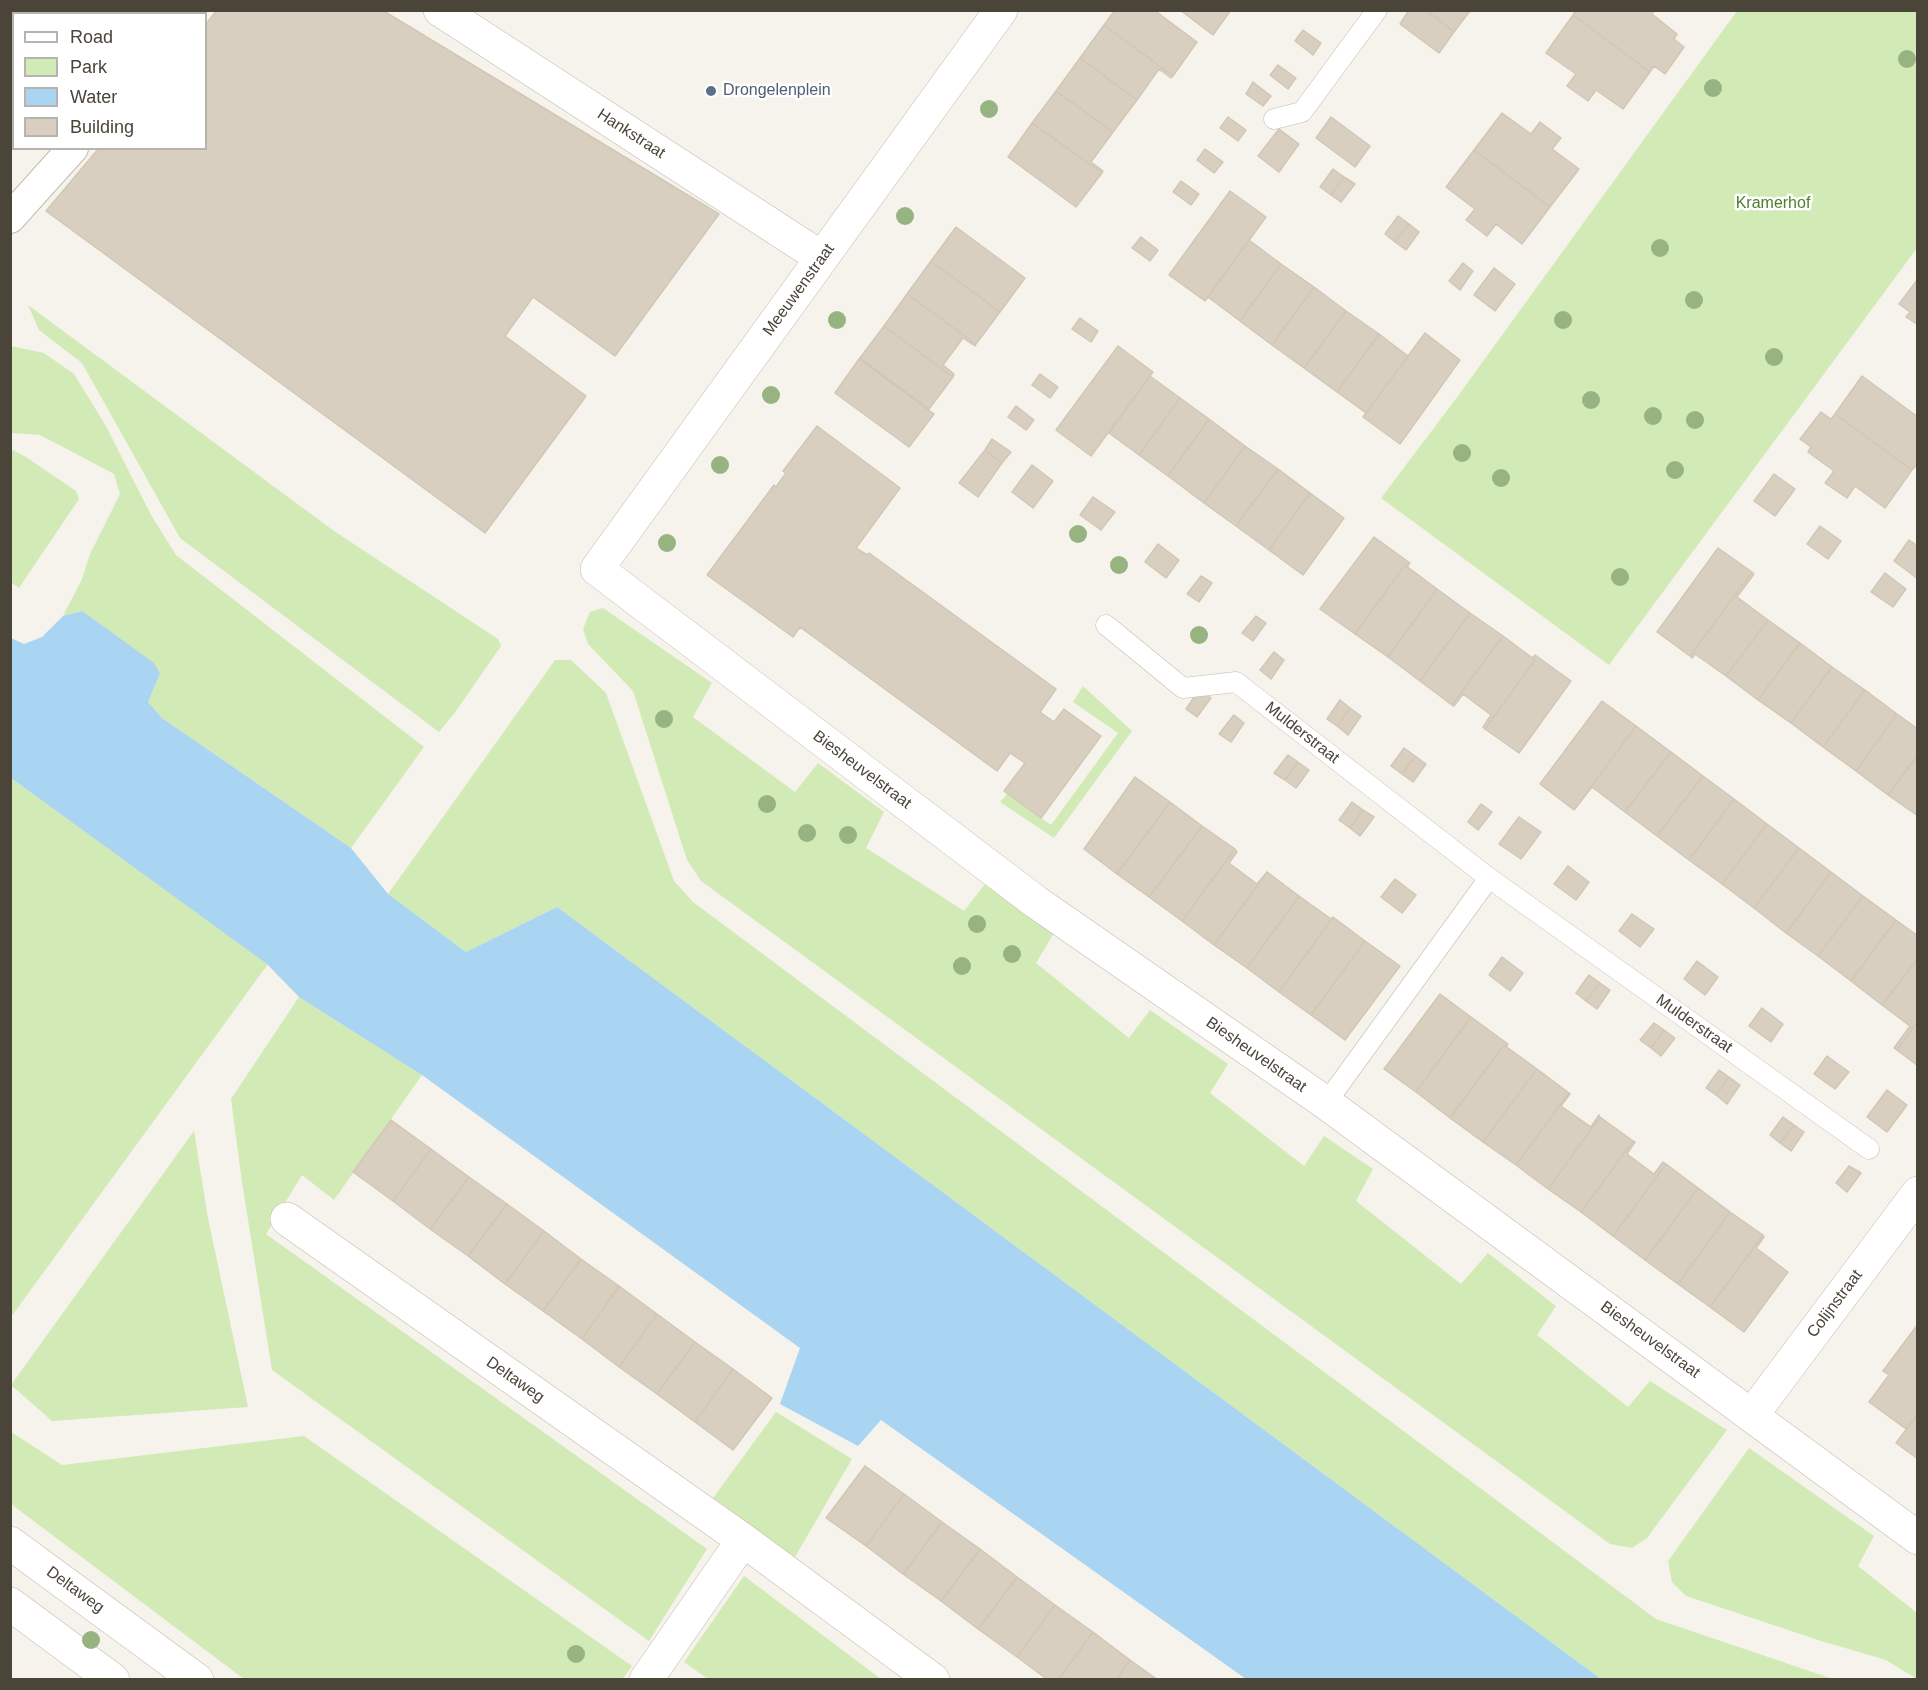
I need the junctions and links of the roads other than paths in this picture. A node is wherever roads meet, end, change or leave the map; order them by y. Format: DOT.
graph roads {
  1 [pos="440,10"];
  2 [pos="1001,10"];
  3 [pos="1377,10"];
  4 [pos="1274,119"];
  5 [pos="71,150"];
  6 [pos="10,218"];
  7 [pos="822,258"];
  8 [pos="597,569"];
  9 [pos="1106,625"];
  10 [pos="1489,878"];
  11 [pos="1326,1103"];
  12 [pos="1869,1149"];
  13 [pos="1917,1193"];
  14 [pos="286,1219"];
  15 [pos="1752,1415"];
  16 [pos="1917,1538"];
  17 [pos="743,1540"];
  18 [pos="10,1544"];
  19 [pos="10,1604"];
  20 [pos="113,1680"];
  21 [pos="197,1680"];
  22 [pos="646,1680"];
  23 [pos="933,1680"];
  1 -- 7 [label="street, Hankstraat"];
  2 -- 7 [label="street, Meeuwenstraat"];
  3 -- 4 [label="lane"];
  5 -- 6 [label="street"];
  7 -- 8 [label="street, Meeuwenstraat"];
  8 -- 11 [label="street, Biesheuvelstraat"];
  9 -- 10 [label="lane, Mulderstraat"];
  10 -- 11 [label="lane"];
  10 -- 12 [label="lane, Mulderstraat"];
  11 -- 15 [label="street, Biesheuvelstraat"];
  13 -- 15 [label="street, Colijnstraat"];
  14 -- 17 [label="street, Deltaweg"];
  15 -- 16 [label="street, Biesheuvelstraat"];
  17 -- 22 [label="street"];
  17 -- 23 [label="street, Deltaweg"];
  18 -- 21 [label="street, Deltaweg"];
  19 -- 20 [label="street"];
}
